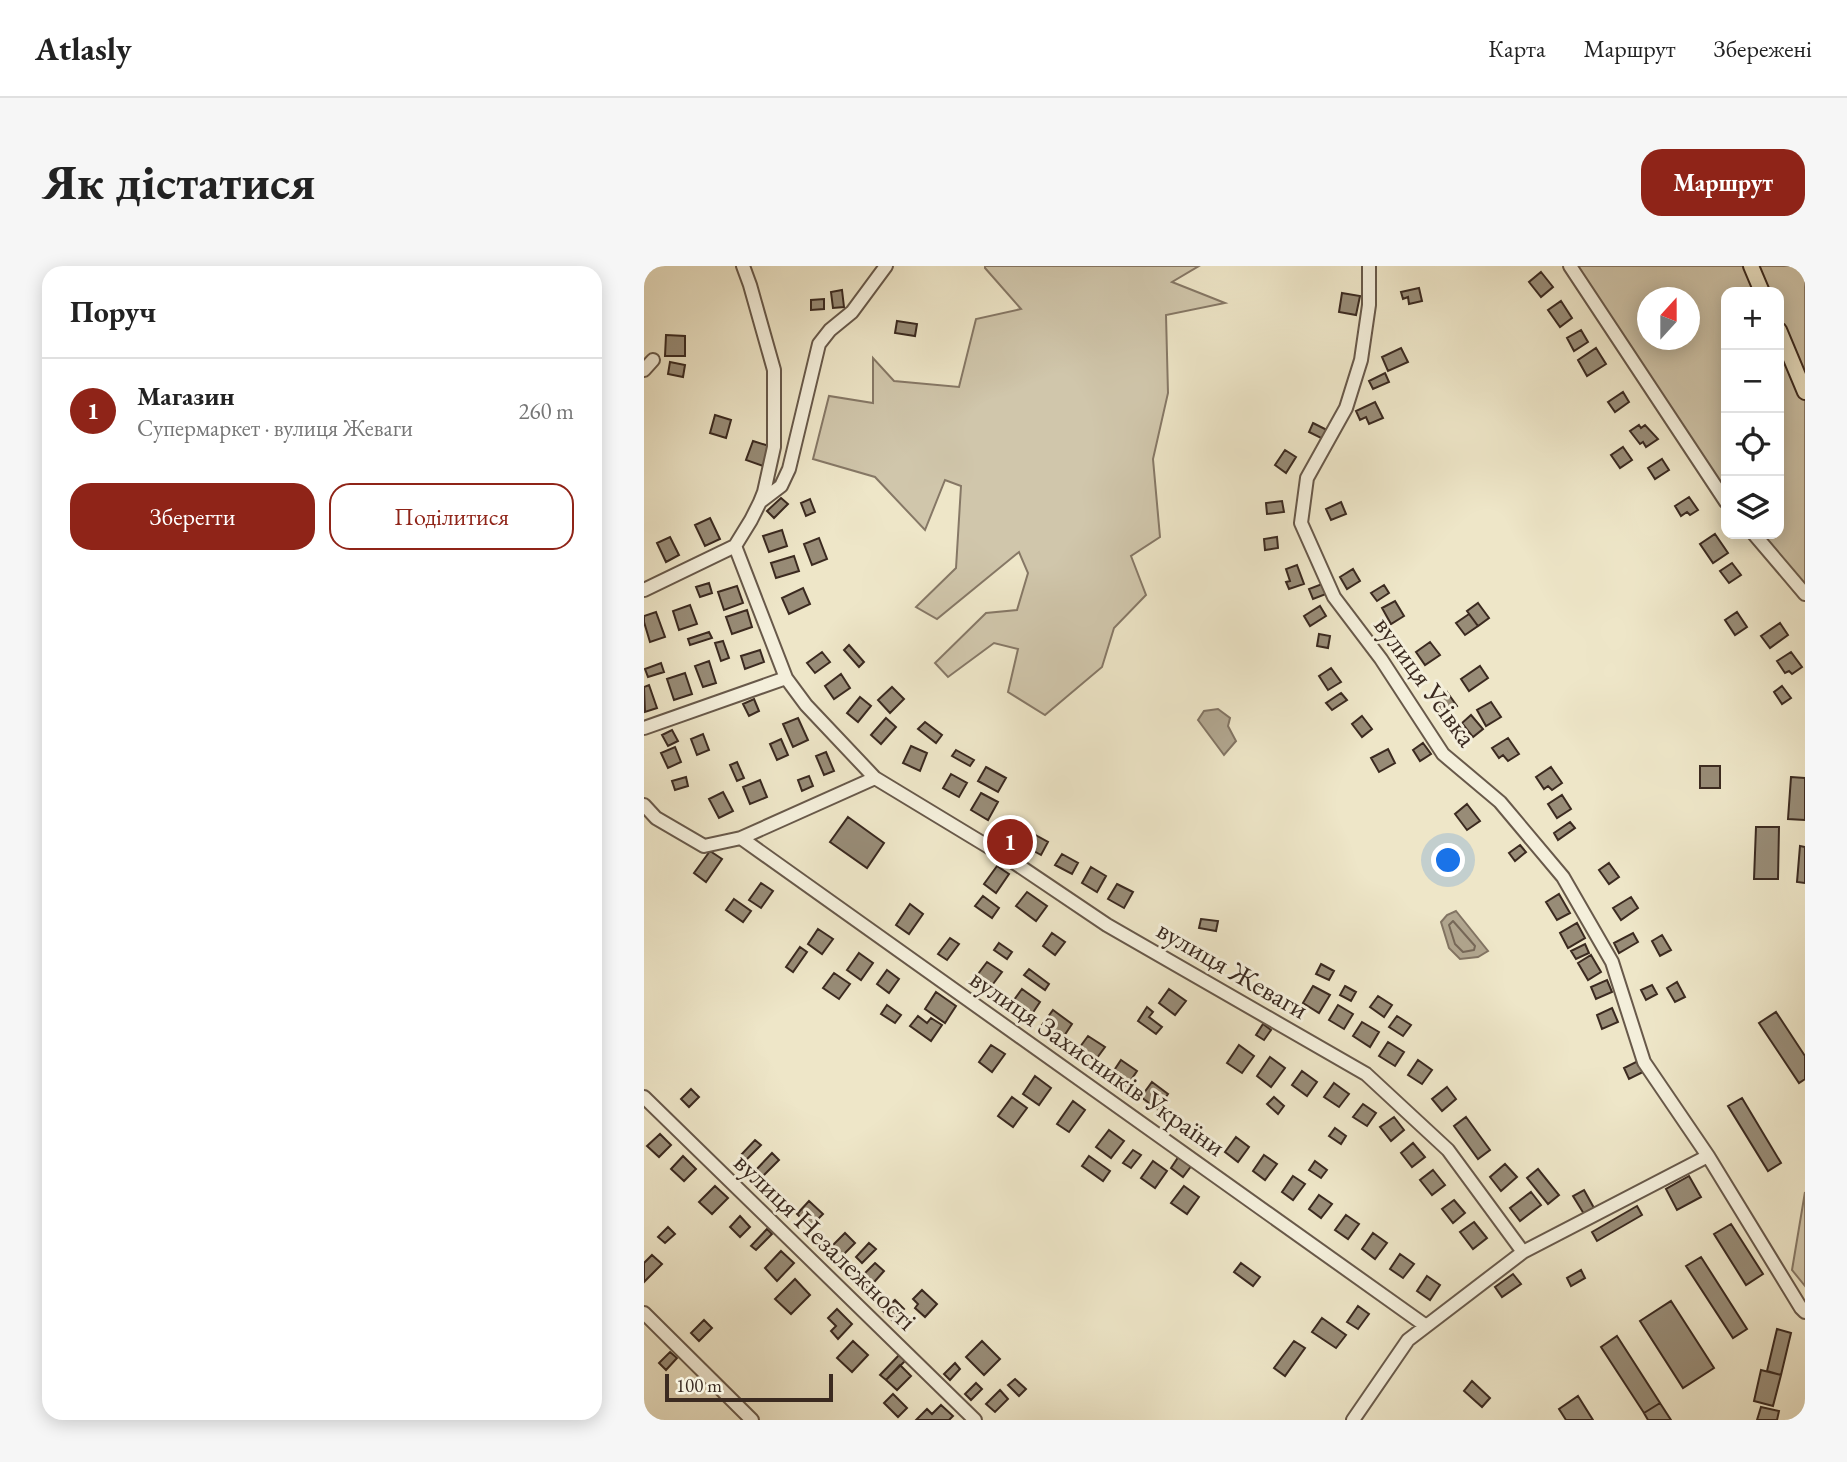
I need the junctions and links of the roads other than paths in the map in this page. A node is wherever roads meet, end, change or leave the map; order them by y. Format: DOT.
graph roads {
  1 [pos="743,266"];
  2 [pos="887,266"];
  3 [pos="1368,266"];
  4 [pos="1570,266"];
  5 [pos="1751,266"];
  6 [pos="1760,287"];
  7 [pos="1784,343"];
  8 [pos="1805,392"];
  9 [pos="1721,494"];
  10 [pos="760,502"];
  11 [pos="1758,539"];
  12 [pos="735,546"];
  13 [pos="644,590"];
  14 [pos="1805,594"];
  15 [pos="786,678"];
  16 [pos="644,728"];
  17 [pos="875,778"];
  18 [pos="644,805"];
  19 [pos="656,818"];
  20 [pos="644,827"];
  21 [pos="741,838"];
  22 [pos="644,1097"];
  23 [pos="1708,1156"];
  24 [pos="1523,1252"];
  25 [pos="1805,1312"];
  26 [pos="644,1313"];
  27 [pos="1426,1326"];
  28 [pos="752,1420"];
  29 [pos="975,1420"];
  30 [pos="1353,1420"];
  1 -- 10 [label="street"];
  2 -- 10 [label="street"];
  3 -- 23 [label="street, вулиця Усівка"];
  4 -- 9 [label="street"];
  5 -- 6 [label="main road"];
  7 -- 8 [label="main road"];
  10 -- 12 [label="street"];
  11 -- 14 [label="street"];
  12 -- 13 [label="street"];
  12 -- 15 [label="street, вулиця Жеваги"];
  15 -- 16 [label="street"];
  15 -- 17 [label="street, вулиця Жеваги"];
  17 -- 21 [label="street"];
  17 -- 24 [label="street, вулиця Жеваги"];
  18 -- 19 [label="street"];
  19 -- 20 [label="street"];
  19 -- 21 [label="street"];
  21 -- 27 [label="street, вулиця Захисників України"];
  22 -- 29 [label="street, вулиця Незалежності"];
  23 -- 24 [label="street"];
  23 -- 25 [label="street, вулиця Усівка"];
  24 -- 27 [label="street"];
  26 -- 28 [label="street"];
  27 -- 30 [label="street"];
}
